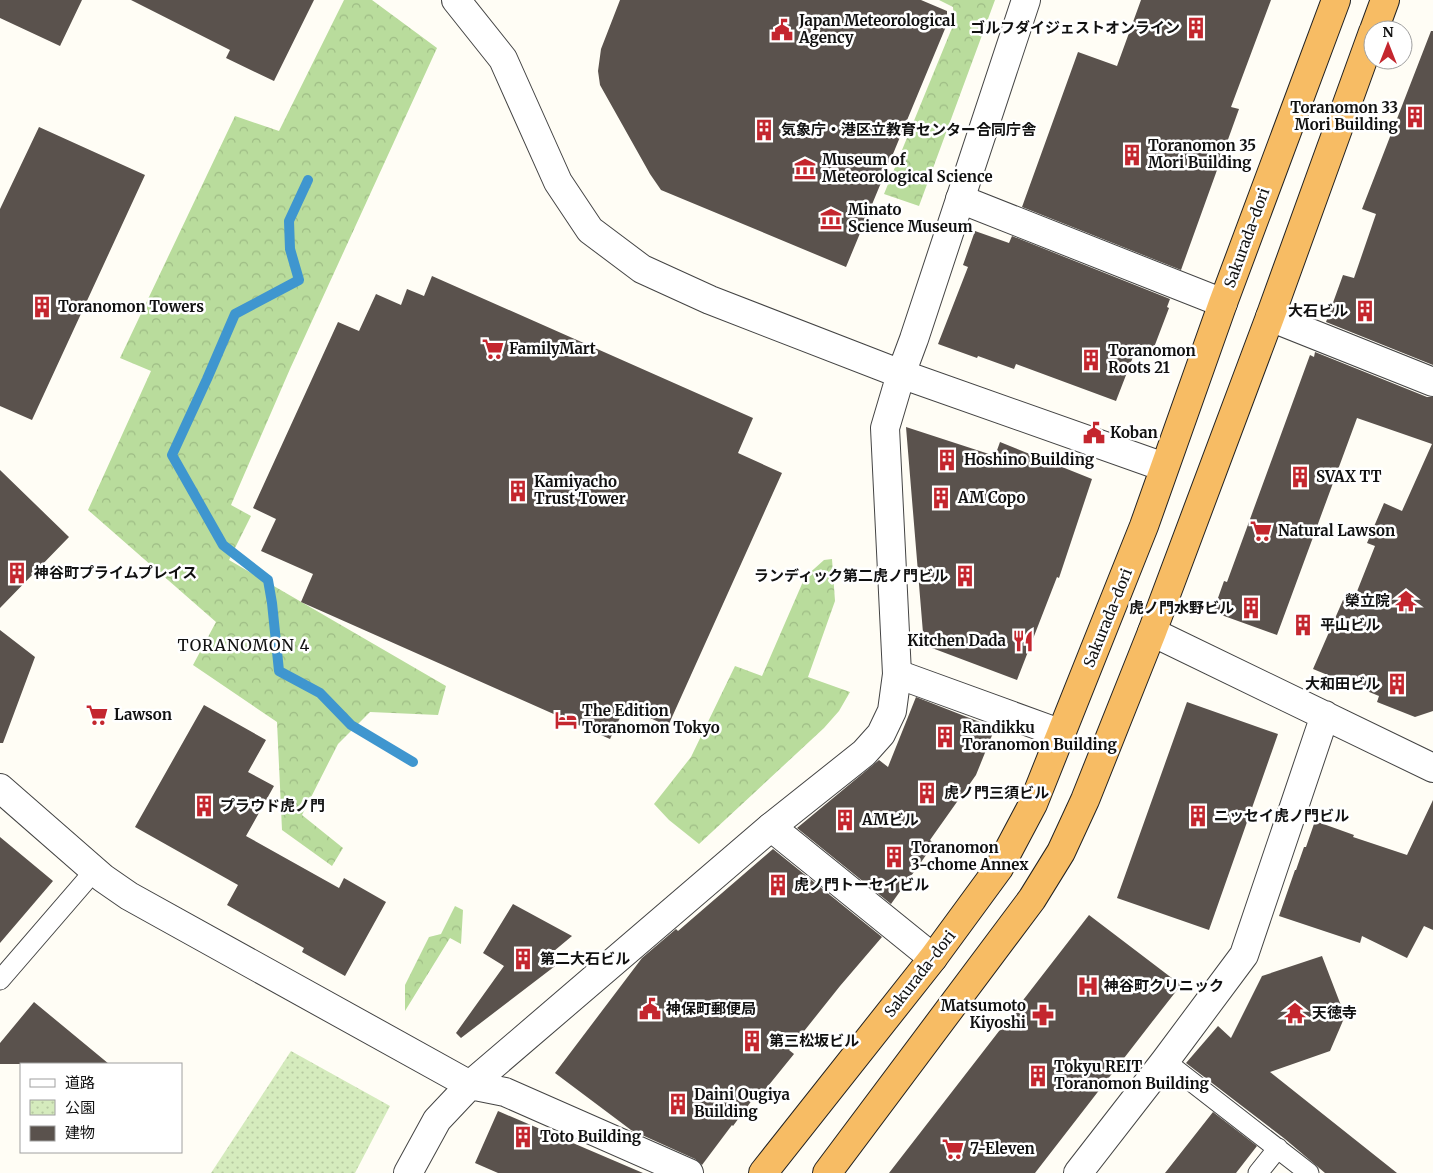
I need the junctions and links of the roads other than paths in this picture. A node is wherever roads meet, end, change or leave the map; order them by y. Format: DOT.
graph roads {
  1 [pos="456,0"];
  2 [pos="1026,0"];
  3 [pos="1336,0"];
  4 [pos="1385,0"];
  5 [pos="1377,20"];
  6 [pos="1363,59"];
  7 [pos="960,200"];
  8 [pos="1223,303"];
  9 [pos="1270,317"];
  10 [pos="901,374"];
  11 [pos="1433,382"];
  12 [pos="1164,467"];
  13 [pos="1152,632"];
  14 [pos="898,674"];
  15 [pos="1325,715"];
  16 [pos="1062,734"];
  17 [pos="1433,768"];
  18 [pos="0,788"];
  19 [pos="771,827"];
  20 [pos="95,870"];
  21 [pos="933,958"];
  22 [pos="0,980"];
  23 [pos="1165,1060"];
  24 [pos="470,1085"];
  25 [pos="1278,1148"];
  26 [pos="408,1173"];
  27 [pos="689,1173"];
  28 [pos="763,1173"];
  29 [pos="827,1173"];
  30 [pos="1078,1173"];
  31 [pos="1258,1173"];
  32 [pos="1310,1173"];
  1 -- 10 [label="street"];
  2 -- 7 [label="street"];
  3 -- 8 [label="highway, Sakurada-dori"];
  4 -- 5 [label="highway"];
  6 -- 9 [label="highway"];
  7 -- 8 [label="street"];
  7 -- 10 [label="street"];
  8 -- 12 [label="highway, Sakurada-dori"];
  9 -- 11 [label="street"];
  9 -- 13 [label="highway"];
  10 -- 12 [label="street"];
  10 -- 14 [label="street"];
  12 -- 16 [label="highway, Sakurada-dori"];
  13 -- 15 [label="street"];
  13 -- 29 [label="highway"];
  14 -- 16 [label="street"];
  14 -- 19 [label="street"];
  15 -- 17 [label="street"];
  15 -- 23 [label="street"];
  16 -- 21 [label="highway, Sakurada-dori"];
  18 -- 20 [label="street"];
  19 -- 21 [label="street"];
  19 -- 24 [label="street"];
  20 -- 22 [label="lane"];
  20 -- 24 [label="street"];
  21 -- 28 [label="highway, Sakurada-dori"];
  23 -- 25 [label="lane"];
  23 -- 30 [label="street"];
  24 -- 26 [label="street"];
  24 -- 27 [label="street"];
  25 -- 31 [label="lane"];
  25 -- 32 [label="lane"];
}
